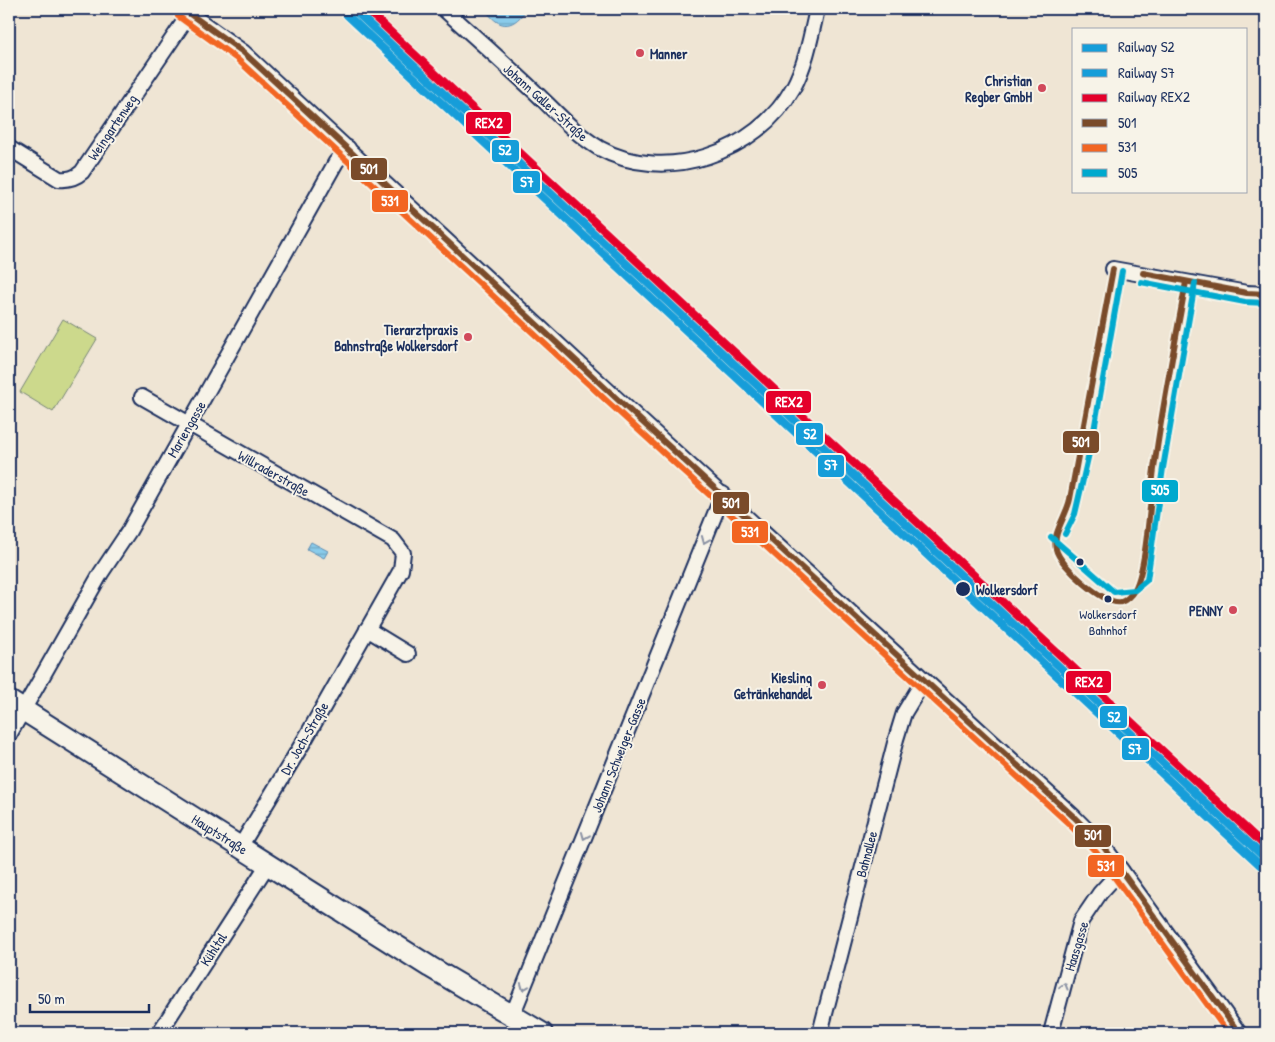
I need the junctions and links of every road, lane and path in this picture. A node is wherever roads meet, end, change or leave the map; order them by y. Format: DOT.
graph roads {
  1 [pos="444,9"];
  2 [pos="817,9"];
  3 [pos="186,11"];
  4 [pos="9,148"];
  5 [pos="348,148"];
  6 [pos="1113,269"];
  7 [pos="1266,294"];
  8 [pos="142,397"];
  9 [pos="188,424"];
  10 [pos="723,494"];
  11 [pos="403,553"];
  12 [pos="367,629"];
  13 [pos="408,654"];
  14 [pos="924,680"];
  15 [pos="16,706"];
  16 [pos="9,735"];
  17 [pos="240,847"];
  18 [pos="268,864"];
  19 [pos="1121,870"];
  20 [pos="512,1016"];
  21 [pos="159,1033"];
  22 [pos="542,1033"];
  23 [pos="820,1033"];
  24 [pos="1051,1033"];
  25 [pos="1239,1033"];
  1 -- 2 [label="street, Johann Galler-Straße"];
  3 -- 4 [label="street, Weingartenweg"];
  3 -- 5 [label="street"];
  5 -- 9 [label="street, Mariengasse"];
  5 -- 10 [label="street"];
  6 -- 7 [label="street"];
  8 -- 9 [label="street, Willraderstraße"];
  9 -- 11 [label="street, Willraderstraße"];
  9 -- 15 [label="street, Mariengasse"];
  10 -- 14 [label="street"];
  10 -- 20 [label="street, Johann Schweiger-Gasse, one-way"];
  11 -- 12 [label="street, Dr. Joch-Straße"];
  12 -- 13 [label="street"];
  12 -- 17 [label="street, Dr. Joch-Straße"];
  14 -- 19 [label="street"];
  14 -- 23 [label="street, Bahnallee"];
  15 -- 16 [label="street, Mariengasse"];
  15 -- 17 [label="main road, Hauptstraße"];
  17 -- 18 [label="main road, Hauptstraße"];
  18 -- 20 [label="main road, Hauptstraße"];
  18 -- 21 [label="street, Kühltal"];
  24 -- 19 [label="street, Haasgasse, one-way"];
  19 -- 25 [label="street"];
  20 -- 22 [label="main road, Hauptstraße"];
}
